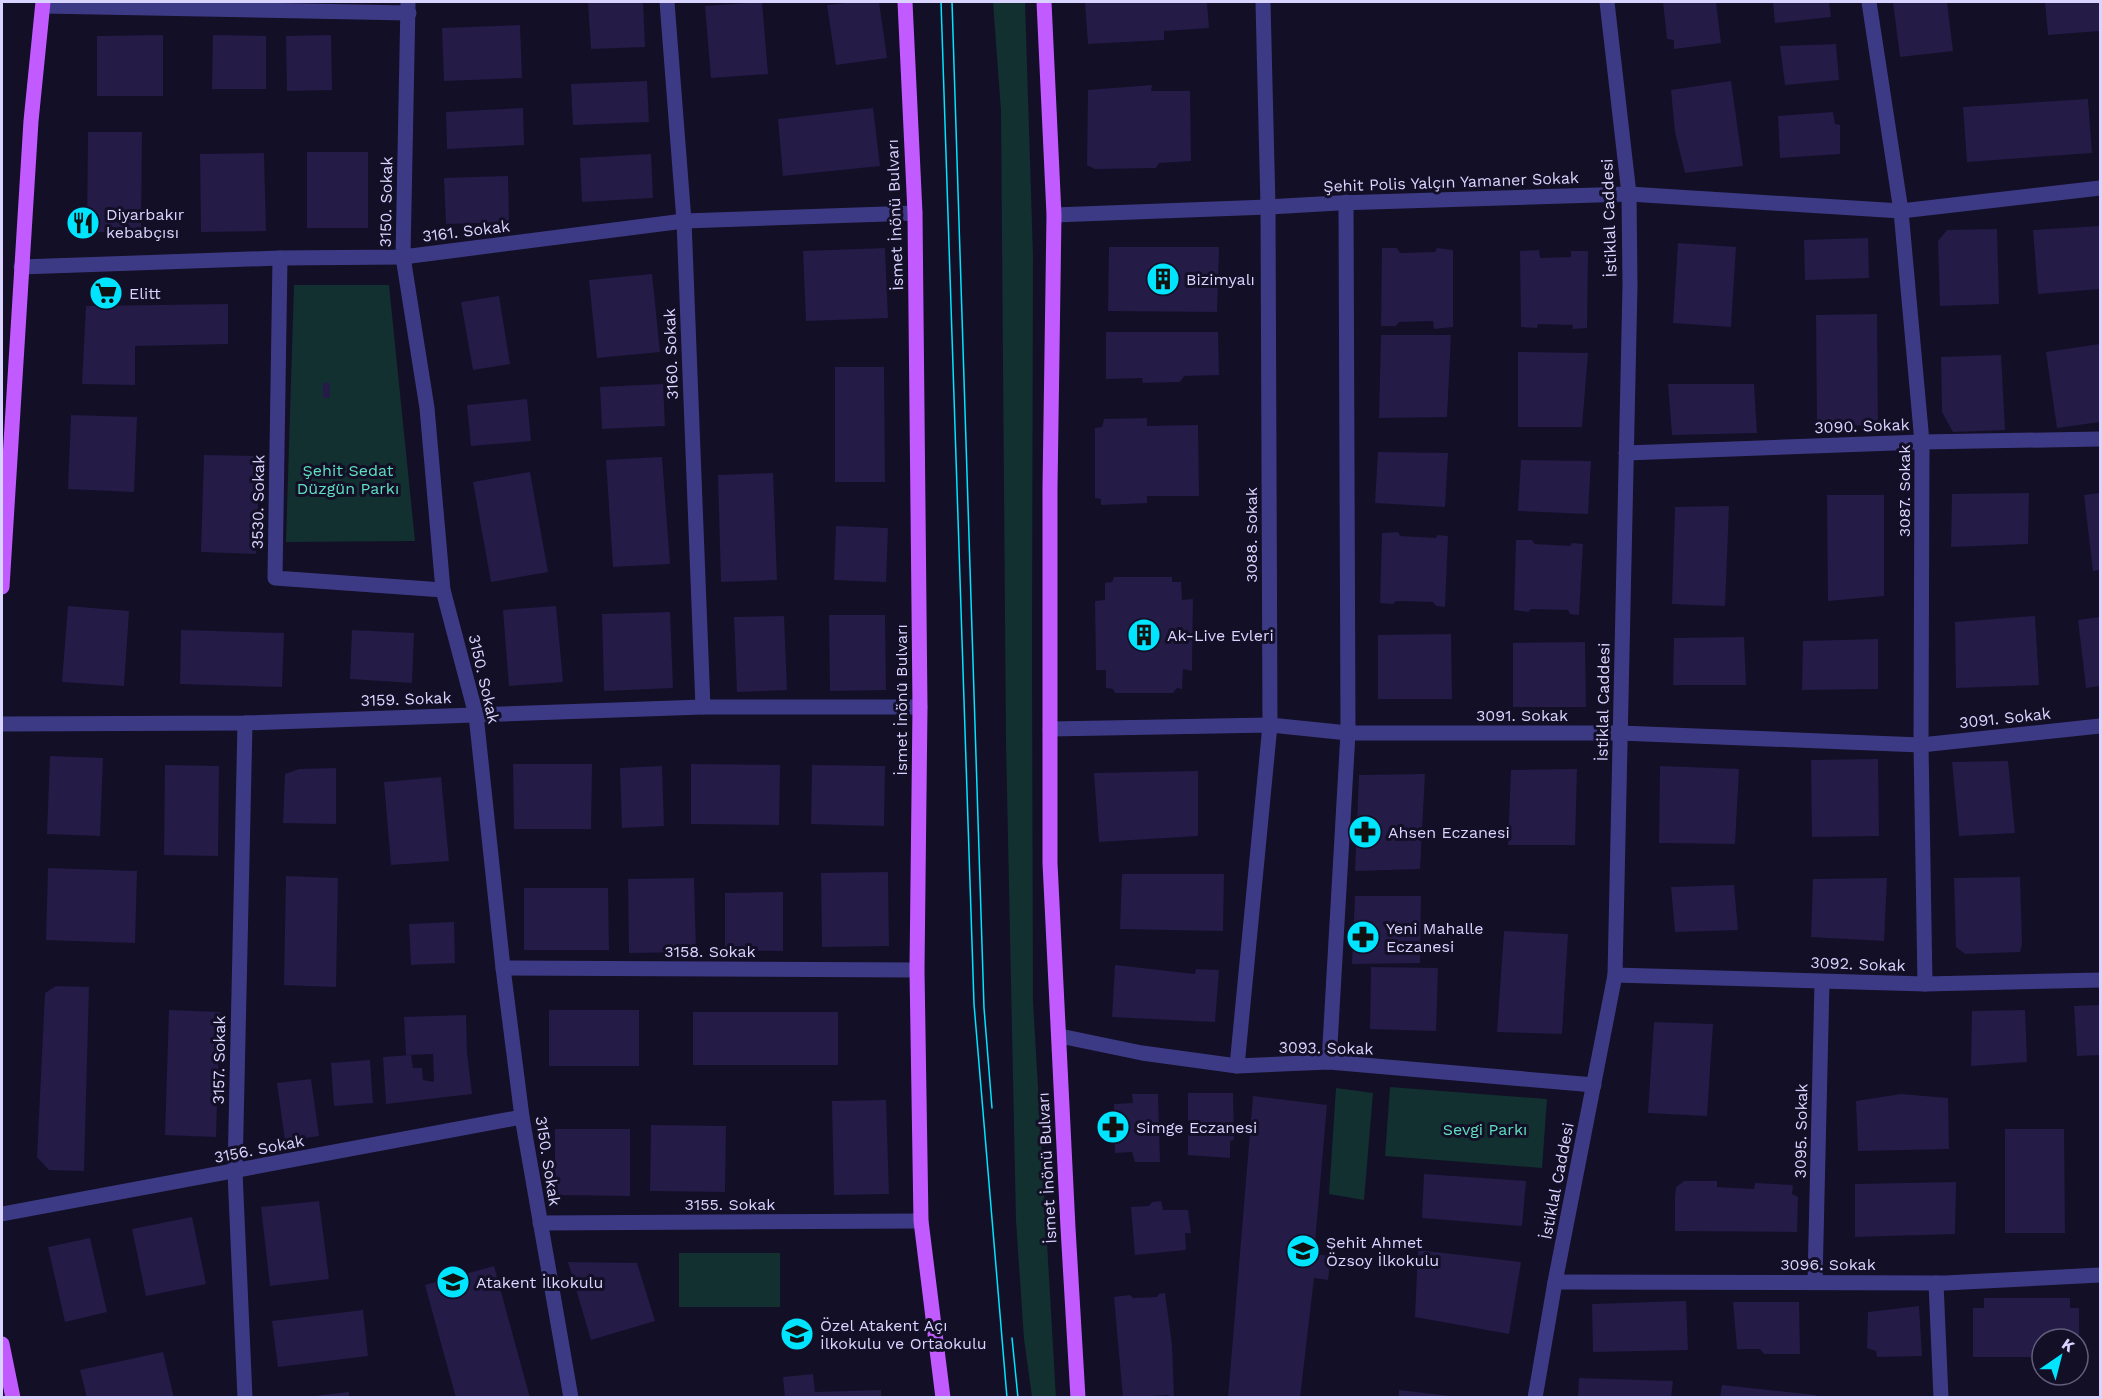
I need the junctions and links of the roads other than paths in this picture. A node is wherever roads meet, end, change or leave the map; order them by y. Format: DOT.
graph roads {
  1 [pos="667,2"];
  2 [pos="905,2"];
  3 [pos="1044,2"];
  4 [pos="1263,2"];
  5 [pos="1607,2"];
  6 [pos="1869,2"];
  7 [pos="43,4"];
  8 [pos="408,7"];
  9 [pos="2100,188"];
  10 [pos="1629,194"];
  11 [pos="1346,202"];
  12 [pos="1268,207"];
  13 [pos="1901,211"];
  14 [pos="915,213"];
  15 [pos="1054,215"];
  16 [pos="684,221"];
  17 [pos="403,257"];
  18 [pos="280,258"];
  19 [pos="21,267"];
  20 [pos="2100,439"];
  21 [pos="1922,442"];
  22 [pos="1626,453"];
  23 [pos="2,587"];
  24 [pos="443,590"];
  25 [pos="703,706"];
  26 [pos="920,706"];
  27 [pos="476,715"];
  28 [pos="245,723"];
  29 [pos="2,724"];
  30 [pos="1270,725"];
  31 [pos="2100,726"];
  32 [pos="1050,729"];
  33 [pos="1348,733"];
  34 [pos="1620,733"];
  35 [pos="1921,745"];
  36 [pos="503,968"];
  37 [pos="917,970"];
  38 [pos="1615,975"];
  39 [pos="2100,980"];
  40 [pos="1822,982"];
  41 [pos="1926,984"];
  42 [pos="1060,1036"];
  43 [pos="1329,1062"];
  44 [pos="1237,1066"];
  45 [pos="1594,1085"];
  46 [pos="522,1117"];
  47 [pos="235,1172"];
  48 [pos="2,1214"];
  49 [pos="921,1221"];
  50 [pos="540,1222"];
  51 [pos="2100,1275"];
  52 [pos="1555,1282"];
  53 [pos="1815,1282"];
  54 [pos="1936,1282"];
  55 [pos="2,1344"];
  56 [pos="13,1398"];
  57 [pos="245,1398"];
  58 [pos="571,1398"];
  59 [pos="943,1398"];
  60 [pos="1078,1398"];
  61 [pos="1535,1398"];
  62 [pos="1941,1398"];
  1 -- 16 [label="street, 3160. Sokak"];
  2 -- 14 [label="main road, İsmet İnönü Bulvarı"];
  3 -- 15 [label="main road, İsmet İnönü Bulvarı"];
  4 -- 12 [label="street, 3088. Sokak"];
  5 -- 10 [label="street, İstiklal Caddesi"];
  6 -- 13 [label="street, 3087. Sokak"];
  7 -- 8 [label="street"];
  7 -- 19 [label="main road"];
  8 -- 17 [label="street, 3150. Sokak"];
  9 -- 13 [label="street, Şehit Polis Yalçın Yamaner Sokak"];
  10 -- 11 [label="street, Şehit Polis Yalçın Yamaner Sokak"];
  10 -- 13 [label="street, Şehit Polis Yalçın Yamaner Sokak"];
  10 -- 22 [label="street, İstiklal Caddesi"];
  11 -- 12 [label="street, Şehit Polis Yalçın Yamaner Sokak"];
  11 -- 33 [label="street"];
  12 -- 15 [label="street, Şehit Polis Yalçın Yamaner Sokak"];
  12 -- 30 [label="street, 3088. Sokak"];
  13 -- 21 [label="street, 3087. Sokak"];
  14 -- 16 [label="street, 3161. Sokak"];
  14 -- 26 [label="main road, İsmet İnönü Bulvarı"];
  15 -- 32 [label="main road, İsmet İnönü Bulvarı"];
  16 -- 17 [label="street, 3161. Sokak"];
  16 -- 25 [label="street, 3160. Sokak"];
  17 -- 18 [label="street, 3161. Sokak"];
  17 -- 24 [label="street, 3150. Sokak"];
  18 -- 19 [label="street, 3161. Sokak"];
  18 -- 24 [label="street, 3530. Sokak"];
  19 -- 23 [label="main road"];
  20 -- 21 [label="street, 3090. Sokak"];
  21 -- 22 [label="street, 3090. Sokak"];
  21 -- 35 [label="street, 3087. Sokak"];
  22 -- 34 [label="street, İstiklal Caddesi"];
  24 -- 27 [label="street, 3150. Sokak"];
  25 -- 26 [label="street, 3159. Sokak"];
  25 -- 27 [label="street, 3159. Sokak"];
  26 -- 37 [label="main road, İsmet İnönü Bulvarı"];
  27 -- 28 [label="street, 3159. Sokak"];
  27 -- 36 [label="street, 3150. Sokak"];
  28 -- 29 [label="street, 3159. Sokak"];
  28 -- 47 [label="street, 3157. Sokak"];
  30 -- 32 [label="street, 3091. Sokak"];
  30 -- 33 [label="street, 3091. Sokak"];
  30 -- 44 [label="street, 3088. Sokak"];
  31 -- 35 [label="street, 3091. Sokak"];
  32 -- 42 [label="main road, İsmet İnönü Bulvarı"];
  33 -- 34 [label="street, 3091. Sokak"];
  33 -- 43 [label="street"];
  34 -- 35 [label="street, 3091. Sokak"];
  34 -- 38 [label="street, İstiklal Caddesi"];
  35 -- 41 [label="street, 3087. Sokak"];
  36 -- 37 [label="street, 3158. Sokak"];
  36 -- 46 [label="street, 3150. Sokak"];
  37 -- 49 [label="main road, İsmet İnönü Bulvarı"];
  38 -- 40 [label="street, 3092. Sokak"];
  38 -- 45 [label="street, İstiklal Caddesi"];
  39 -- 41 [label="street, 3092. Sokak"];
  40 -- 41 [label="street, 3092. Sokak"];
  40 -- 53 [label="street, 3095. Sokak"];
  42 -- 44 [label="street, 3093. Sokak"];
  42 -- 60 [label="main road, İsmet İnönü Bulvarı"];
  43 -- 44 [label="street, 3093. Sokak"];
  43 -- 45 [label="street, 3093. Sokak"];
  45 -- 52 [label="street, İstiklal Caddesi"];
  46 -- 47 [label="street, 3156. Sokak"];
  46 -- 50 [label="street, 3150. Sokak"];
  47 -- 48 [label="street, 3156. Sokak"];
  47 -- 57 [label="street, 3157. Sokak"];
  49 -- 50 [label="street, 3155. Sokak"];
  49 -- 59 [label="main road, İsmet İnönü Bulvarı"];
  50 -- 58 [label="street, 3150. Sokak"];
  51 -- 54 [label="street, 3096. Sokak"];
  52 -- 53 [label="street, 3096. Sokak"];
  52 -- 61 [label="street, İstiklal Caddesi"];
  53 -- 54 [label="street, 3096. Sokak"];
  54 -- 62 [label="street"];
  55 -- 56 [label="main road"];
}
